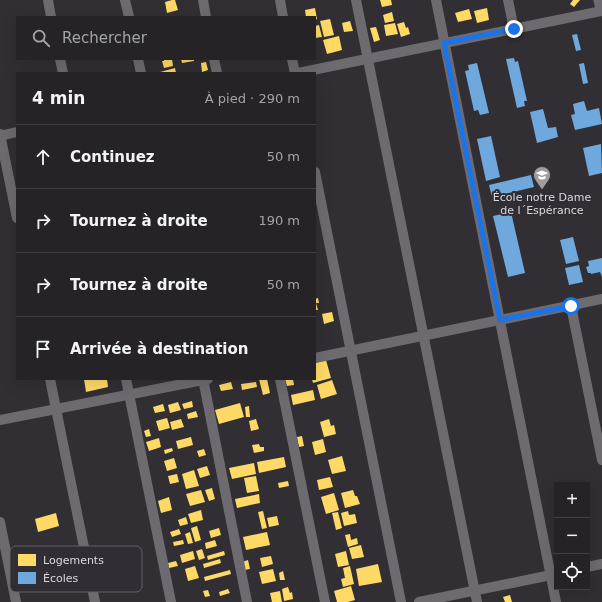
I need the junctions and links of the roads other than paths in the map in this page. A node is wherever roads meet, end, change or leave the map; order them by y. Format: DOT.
graph roads {
  1 [pos="48,0"];
  2 [pos="126,0"];
  3 [pos="203,0"];
  4 [pos="280,0"];
  5 [pos="356,0"];
  6 [pos="436,0"];
  7 [pos="508,0"];
  8 [pos="600,0"];
  9 [pos="602,10"];
  10 [pos="51,16"];
  11 [pos="129,16"];
  12 [pos="206,16"];
  13 [pos="283,16"];
  14 [pos="514,29"];
  15 [pos="444,43"];
  16 [pos="368,59"];
  17 [pos="60,60"];
  18 [pos="138,60"];
  19 [pos="214,60"];
  20 [pos="292,60"];
  21 [pos="63,72"];
  22 [pos="141,72"];
  23 [pos="217,72"];
  24 [pos="296,72"];
  25 [pos="301,72"];
  26 [pos="16,132"];
  27 [pos="0,135"];
  28 [pos="316,177"];
  29 [pos="16,213"];
  30 [pos="602,299"];
  31 [pos="571,306"];
  32 [pos="500,320"];
  33 [pos="424,335"];
  34 [pos="350,351"];
  35 [pos="316,358"];
  36 [pos="50,380"];
  37 [pos="126,380"];
  38 [pos="201,380"];
  39 [pos="205,380"];
  40 [pos="280,380"];
  41 [pos="129,396"];
  42 [pos="56,410"];
  43 [pos="0,420"];
  44 [pos="602,460"];
  45 [pos="0,522"];
  46 [pos="84,546"];
  47 [pos="602,564"];
  48 [pos="590,566"];
  49 [pos="10,572"];
  50 [pos="554,574"];
  51 [pos="555,590"];
  52 [pos="475,591"];
  53 [pos="14,592"];
  54 [pos="93,592"];
  55 [pos="16,602"];
  56 [pos="95,602"];
  57 [pos="171,602"];
  58 [pos="248,602"];
  59 [pos="325,602"];
  60 [pos="401,602"];
  61 [pos="419,602"];
  62 [pos="477,602"];
  63 [pos="556,602"];
  1 -- 10 [label="street"];
  2 -- 11 [label="street"];
  3 -- 12 [label="street"];
  4 -- 13 [label="street"];
  5 -- 16 [label="street"];
  6 -- 15 [label="street"];
  7 -- 14 [label="street"];
  8 -- 9 [label="street"];
  9 -- 14 [label="street"];
  14 -- 15 [label="street"];
  15 -- 16 [label="street"];
  15 -- 32 [label="street"];
  16 -- 25 [label="street"];
  16 -- 33 [label="street"];
  17 -- 21 [label="street"];
  18 -- 22 [label="street"];
  19 -- 23 [label="street"];
  20 -- 24 [label="street"];
  26 -- 27 [label="street"];
  27 -- 29 [label="street"];
  28 -- 34 [label="street"];
  30 -- 31 [label="street"];
  31 -- 32 [label="street"];
  31 -- 44 [label="street"];
  32 -- 33 [label="street"];
  32 -- 50 [label="street"];
  33 -- 34 [label="street"];
  33 -- 52 [label="street"];
  34 -- 35 [label="street"];
  34 -- 60 [label="street"];
  36 -- 42 [label="street"];
  37 -- 41 [label="street"];
  38 -- 41 [label="street"];
  39 -- 58 [label="street"];
  40 -- 59 [label="street"];
  41 -- 42 [label="street"];
  41 -- 57 [label="street"];
  42 -- 43 [label="street"];
  42 -- 46 [label="street"];
  45 -- 49 [label="street"];
  47 -- 48 [label="street"];
  50 -- 52 [label="street"];
  51 -- 63 [label="street"];
  52 -- 61 [label="street"];
  52 -- 62 [label="street"];
  53 -- 55 [label="street"];
  54 -- 56 [label="street"];
}
